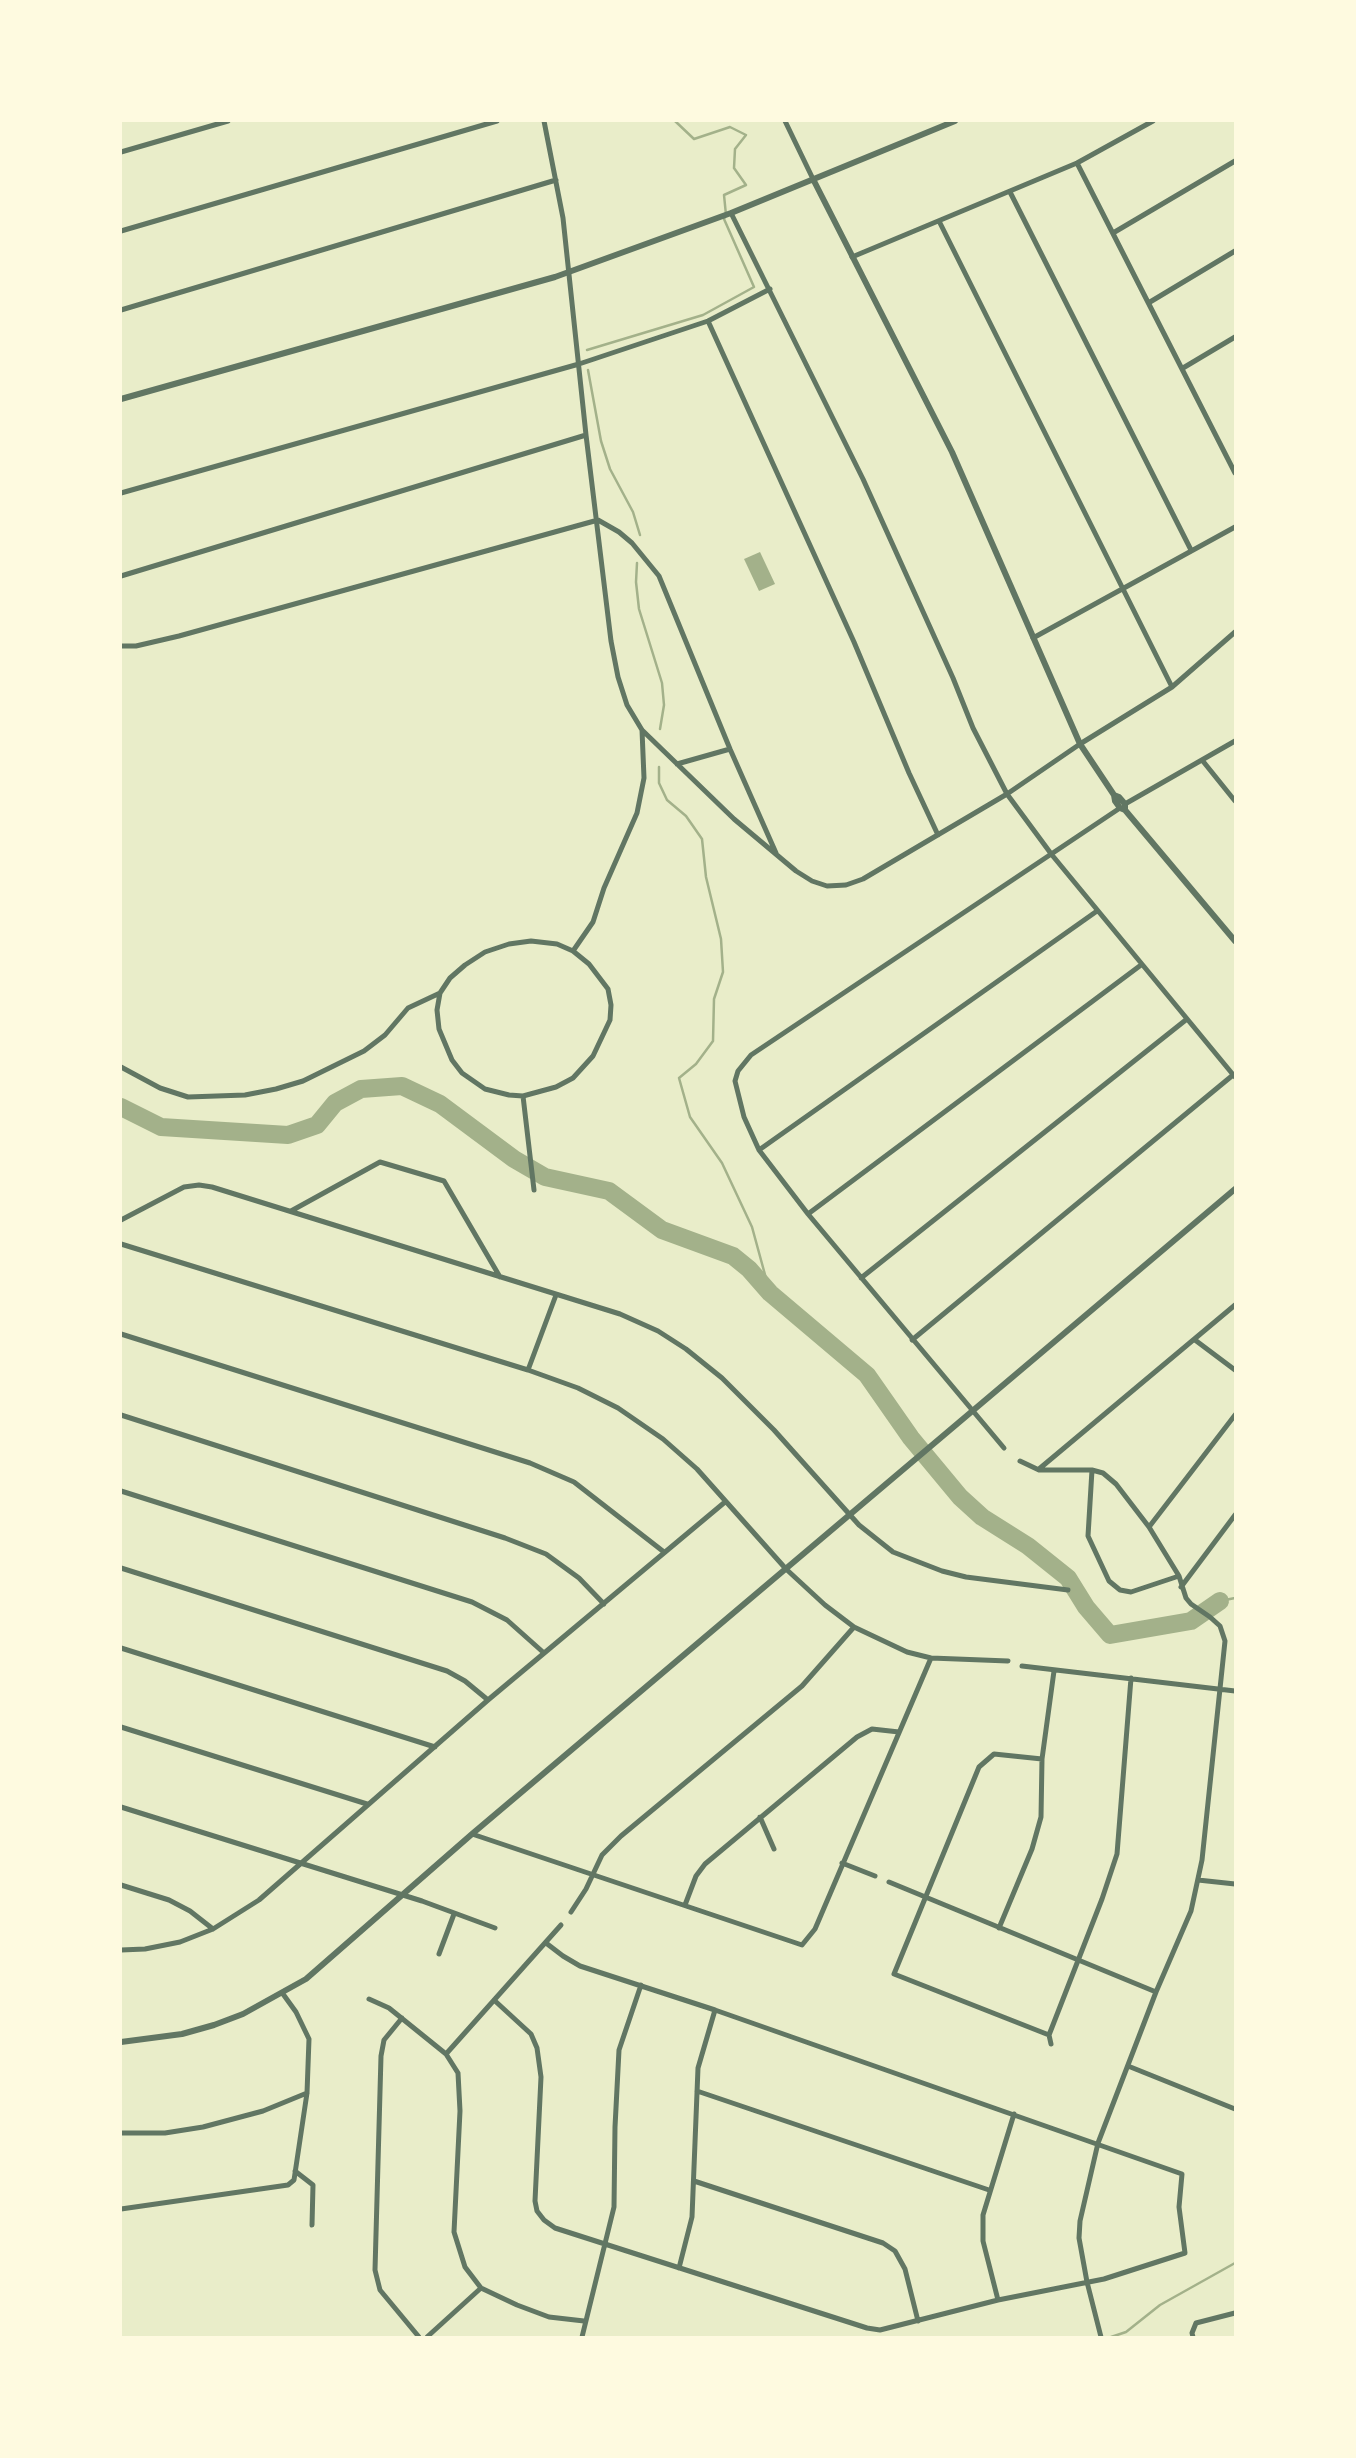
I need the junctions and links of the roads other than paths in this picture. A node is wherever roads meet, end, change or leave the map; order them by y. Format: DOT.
graph roads {
  1 [pos="228,121"];
  2 [pos="459,121"];
  3 [pos="497,121"];
  4 [pos="544,121"];
  5 [pos="785,121"];
  6 [pos="956,121"];
  7 [pos="1153,121"];
  8 [pos="463,130"];
  9 [pos="121,152"];
  10 [pos="1235,161"];
  11 [pos="1077,163"];
  12 [pos="813,178"];
  13 [pos="556,180"];
  14 [pos="1010,192"];
  15 [pos="731,213"];
  16 [pos="939,221"];
  17 [pos="121,231"];
  18 [pos="1113,233"];
  19 [pos="1235,251"];
  20 [pos="852,257"];
  21 [pos="569,272"];
  22 [pos="771,289"];
  23 [pos="1150,302"];
  24 [pos="121,310"];
  25 [pos="708,321"];
  26 [pos="1235,337"];
  27 [pos="579,364"];
  28 [pos="1183,368"];
  29 [pos="121,399"];
  30 [pos="586,435"];
  31 [pos="1235,472"];
  32 [pos="121,493"];
  33 [pos="597,520"];
  34 [pos="1235,527"];
  35 [pos="1191,550"];
  36 [pos="121,576"];
  37 [pos="1122,588"];
  38 [pos="1235,632"];
  39 [pos="1033,638"];
  40 [pos="121,646"];
  41 [pos="1172,687"];
  42 [pos="642,730"];
  43 [pos="1235,741"];
  44 [pos="1080,744"];
  45 [pos="730,749"];
  46 [pos="1202,760"];
  47 [pos="677,764"];
  48 [pos="1007,794"];
  49 [pos="1235,801"];
  50 [pos="1123,808"];
  51 [pos="938,835"];
  52 [pos="777,855"];
  53 [pos="1052,855"];
  54 [pos="1097,911"];
  55 [pos="1235,941"];
  56 [pos="573,951"];
  57 [pos="1142,965"];
  58 [pos="440,993"];
  59 [pos="1187,1019"];
  60 [pos="121,1067"];
  61 [pos="1234,1076"];
  62 [pos="523,1096"];
  63 [pos="759,1150"];
  64 [pos="1235,1189"];
  65 [pos="534,1190"];
  66 [pos="291,1211"];
  67 [pos="808,1214"];
  68 [pos="121,1220"];
  69 [pos="121,1244"];
  70 [pos="500,1277"];
  71 [pos="861,1278"];
  72 [pos="556,1295"];
  73 [pos="1235,1305"];
  74 [pos="121,1334"];
  75 [pos="912,1340"];
  76 [pos="1195,1340"];
  77 [pos="528,1370"];
  78 [pos="1235,1370"];
  79 [pos="972,1412"];
  80 [pos="121,1415"];
  81 [pos="1235,1415"];
  82 [pos="1004,1448"];
  83 [pos="1020,1461"];
  84 [pos="1039,1470"];
  85 [pos="1092,1470"];
  86 [pos="121,1491"];
  87 [pos="725,1502"];
  88 [pos="850,1515"];
  89 [pos="1235,1515"];
  90 [pos="1149,1527"];
  91 [pos="664,1552"];
  92 [pos="121,1569"];
  93 [pos="786,1569"];
  94 [pos="1178,1576"];
  95 [pos="1181,1587"];
  96 [pos="1068,1590"];
  97 [pos="604,1604"];
  98 [pos="854,1627"];
  99 [pos="121,1648"];
  100 [pos="544,1653"];
  101 [pos="931,1658"];
  102 [pos="1008,1661"];
  103 [pos="1022,1666"];
  104 [pos="1055,1671"];
  105 [pos="1131,1678"];
  106 [pos="1221,1690"];
  107 [pos="1235,1691"];
  108 [pos="488,1700"];
  109 [pos="121,1727"];
  110 [pos="899,1732"];
  111 [pos="435,1747"];
  112 [pos="1042,1759"];
  113 [pos="367,1804"];
  114 [pos="121,1807"];
  115 [pos="760,1817"];
  116 [pos="472,1834"];
  117 [pos="774,1849"];
  118 [pos="299,1863"];
  119 [pos="842,1864"];
  120 [pos="593,1875"];
  121 [pos="875,1876"];
  122 [pos="1198,1880"];
  123 [pos="889,1882"];
  124 [pos="1235,1884"];
  125 [pos="121,1885"];
  126 [pos="402,1895"];
  127 [pos="925,1898"];
  128 [pos="685,1905"];
  129 [pos="571,1912"];
  130 [pos="454,1914"];
  131 [pos="562,1925"];
  132 [pos="495,1928"];
  133 [pos="999,1928"];
  134 [pos="213,1929"];
  135 [pos="546,1942"];
  136 [pos="121,1950"];
  137 [pos="439,1954"];
  138 [pos="1078,1960"];
  139 [pos="641,1984"];
  140 [pos="1156,1992"];
  141 [pos="283,1994"];
  142 [pos="369,1999"];
  143 [pos="494,2000"];
  144 [pos="715,2010"];
  145 [pos="402,2018"];
  146 [pos="1049,2035"];
  147 [pos="121,2042"];
  148 [pos="1051,2044"];
  149 [pos="446,2053"];
  150 [pos="1128,2066"];
  151 [pos="696,2091"];
  152 [pos="307,2093"];
  153 [pos="1235,2109"];
  154 [pos="1014,2114"];
  155 [pos="121,2133"];
  156 [pos="1098,2143"];
  157 [pos="295,2171"];
  158 [pos="694,2181"];
  159 [pos="989,2190"];
  160 [pos="121,2209"];
  161 [pos="312,2225"];
  162 [pos="603,2244"];
  163 [pos="678,2268"];
  164 [pos="1087,2282"];
  165 [pos="481,2288"];
  166 [pos="998,2300"];
  167 [pos="1235,2313"];
  168 [pos="584,2321"];
  169 [pos="918,2321"];
  170 [pos="419,2337"];
  171 [pos="427,2337"];
  172 [pos="582,2337"];
  173 [pos="1101,2337"];
  174 [pos="1193,2337"];
  1 -- 9 [label="street"];
  2 -- 8 [label="street"];
  3 -- 8 [label="street"];
  4 -- 13 [label="street"];
  5 -- 12 [label="street"];
  6 -- 12 [label="street"];
  7 -- 11 [label="street"];
  8 -- 17 [label="street"];
  10 -- 18 [label="street"];
  11 -- 14 [label="street"];
  11 -- 18 [label="street"];
  12 -- 15 [label="street"];
  12 -- 20 [label="street"];
  13 -- 21 [label="street"];
  13 -- 24 [label="street"];
  14 -- 16 [label="street"];
  14 -- 35 [label="street"];
  15 -- 21 [label="street"];
  15 -- 22 [label="street"];
  16 -- 20 [label="street"];
  16 -- 37 [label="street"];
  18 -- 23 [label="street"];
  19 -- 23 [label="street"];
  20 -- 39 [label="street"];
  21 -- 27 [label="street"];
  21 -- 29 [label="street"];
  22 -- 25 [label="street"];
  22 -- 48 [label="street"];
  23 -- 28 [label="street"];
  25 -- 27 [label="street"];
  25 -- 51 [label="street"];
  26 -- 28 [label="street"];
  27 -- 30 [label="street"];
  27 -- 32 [label="street"];
  28 -- 31 [label="street"];
  30 -- 33 [label="street"];
  30 -- 36 [label="street"];
  33 -- 40 [label="street"];
  33 -- 42 [label="street"];
  33 -- 45 [label="street"];
  34 -- 35 [label="street"];
  35 -- 37 [label="street"];
  37 -- 39 [label="street"];
  37 -- 41 [label="street"];
  38 -- 41 [label="street"];
  39 -- 44 [label="street"];
  41 -- 44 [label="street"];
  42 -- 47 [label="street"];
  42 -- 56 [label="street"];
  43 -- 46 [label="street"];
  44 -- 48 [label="street"];
  44 -- 50 [label="street"];
  45 -- 47 [label="street"];
  45 -- 52 [label="street"];
  46 -- 49 [label="street"];
  46 -- 50 [label="street"];
  47 -- 52 [label="street"];
  48 -- 51 [label="street"];
  48 -- 53 [label="street"];
  50 -- 53 [label="street"];
  50 -- 55 [label="street"];
  51 -- 52 [label="street"];
  53 -- 54 [label="street"];
  53 -- 63 [label="street"];
  54 -- 57 [label="street"];
  54 -- 63 [label="street"];
  56 -- 58 [label="street"];
  56 -- 62 [label="street"];
  57 -- 59 [label="street"];
  57 -- 67 [label="street"];
  58 -- 60 [label="street"];
  58 -- 62 [label="street"];
  59 -- 61 [label="street"];
  59 -- 71 [label="street"];
  61 -- 75 [label="street"];
  62 -- 65 [label="street"];
  63 -- 67 [label="street"];
  64 -- 79 [label="street"];
  66 -- 68 [label="street"];
  66 -- 70 [label="street"];
  66 -- 70 [label="street"];
  67 -- 71 [label="street"];
  69 -- 77 [label="street"];
  70 -- 72 [label="street"];
  71 -- 75 [label="street"];
  72 -- 77 [label="street"];
  72 -- 88 [label="street"];
  73 -- 76 [label="street"];
  74 -- 91 [label="street"];
  75 -- 79 [label="street"];
  76 -- 78 [label="street"];
  76 -- 84 [label="street"];
  77 -- 87 [label="street"];
  79 -- 82 [label="street"];
  79 -- 88 [label="street"];
  80 -- 97 [label="street"];
  81 -- 90 [label="street"];
  83 -- 84 [label="street"];
  84 -- 85 [label="street"];
  85 -- 90 [label="street"];
  85 -- 94 [label="street"];
  86 -- 100 [label="street"];
  87 -- 91 [label="street"];
  87 -- 93 [label="street"];
  88 -- 93 [label="street"];
  88 -- 96 [label="street"];
  89 -- 95 [label="street"];
  90 -- 94 [label="street"];
  91 -- 97 [label="street"];
  92 -- 108 [label="street"];
  93 -- 98 [label="street"];
  93 -- 116 [label="street"];
  94 -- 95 [label="street"];
  95 -- 106 [label="street"];
  97 -- 100 [label="street"];
  98 -- 101 [label="street"];
  98 -- 120 [label="street"];
  99 -- 111 [label="street"];
  100 -- 108 [label="street"];
  101 -- 102 [label="street"];
  101 -- 110 [label="street"];
  103 -- 104 [label="street"];
  104 -- 105 [label="street"];
  104 -- 112 [label="street"];
  105 -- 106 [label="street"];
  105 -- 138 [label="street"];
  106 -- 107 [label="street"];
  106 -- 122 [label="street"];
  108 -- 111 [label="street"];
  109 -- 113 [label="street"];
  110 -- 115 [label="street"];
  110 -- 119 [label="street"];
  111 -- 113 [label="street"];
  112 -- 127 [label="street"];
  112 -- 133 [label="street"];
  113 -- 118 [label="street"];
  114 -- 118 [label="street"];
  115 -- 117 [label="street"];
  115 -- 128 [label="street"];
  116 -- 120 [label="street"];
  116 -- 126 [label="street"];
  118 -- 126 [label="street"];
  118 -- 134 [label="street"];
  119 -- 121 [label="street"];
  119 -- 128 [label="street"];
  120 -- 128 [label="street"];
  120 -- 129 [label="street"];
  122 -- 124 [label="street"];
  122 -- 140 [label="street"];
  123 -- 127 [label="street"];
  125 -- 134 [label="street"];
  126 -- 130 [label="street"];
  126 -- 141 [label="street"];
  127 -- 133 [label="street"];
  127 -- 146 [label="street"];
  130 -- 132 [label="street"];
  130 -- 137 [label="street"];
  131 -- 135 [label="street"];
  133 -- 138 [label="street"];
  134 -- 136 [label="street"];
  135 -- 139 [label="street"];
  135 -- 143 [label="street"];
  138 -- 140 [label="street"];
  138 -- 146 [label="street"];
  139 -- 144 [label="street"];
  139 -- 162 [label="street"];
  140 -- 150 [label="street"];
  141 -- 147 [label="street"];
  141 -- 152 [label="street"];
  142 -- 145 [label="street"];
  143 -- 149 [label="street"];
  143 -- 162 [label="street"];
  144 -- 151 [label="street"];
  144 -- 154 [label="street"];
  145 -- 149 [label="street"];
  145 -- 170 [label="street"];
  146 -- 148 [label="street"];
  149 -- 165 [label="street"];
  150 -- 153 [label="street"];
  150 -- 156 [label="street"];
  151 -- 158 [label="street"];
  151 -- 159 [label="street"];
  152 -- 155 [label="street"];
  152 -- 157 [label="street"];
  154 -- 156 [label="street"];
  154 -- 159 [label="street"];
  156 -- 164 [label="street"];
  156 -- 164 [label="street"];
  157 -- 160 [label="street"];
  157 -- 161 [label="street"];
  158 -- 163 [label="street"];
  158 -- 169 [label="street"];
  159 -- 166 [label="street"];
  162 -- 163 [label="street"];
  162 -- 168 [label="street"];
  163 -- 169 [label="street"];
  164 -- 166 [label="street"];
  164 -- 173 [label="street"];
  165 -- 168 [label="street"];
  165 -- 171 [label="street"];
  166 -- 169 [label="street"];
  167 -- 174 [label="street"];
  168 -- 172 [label="street"];
}
